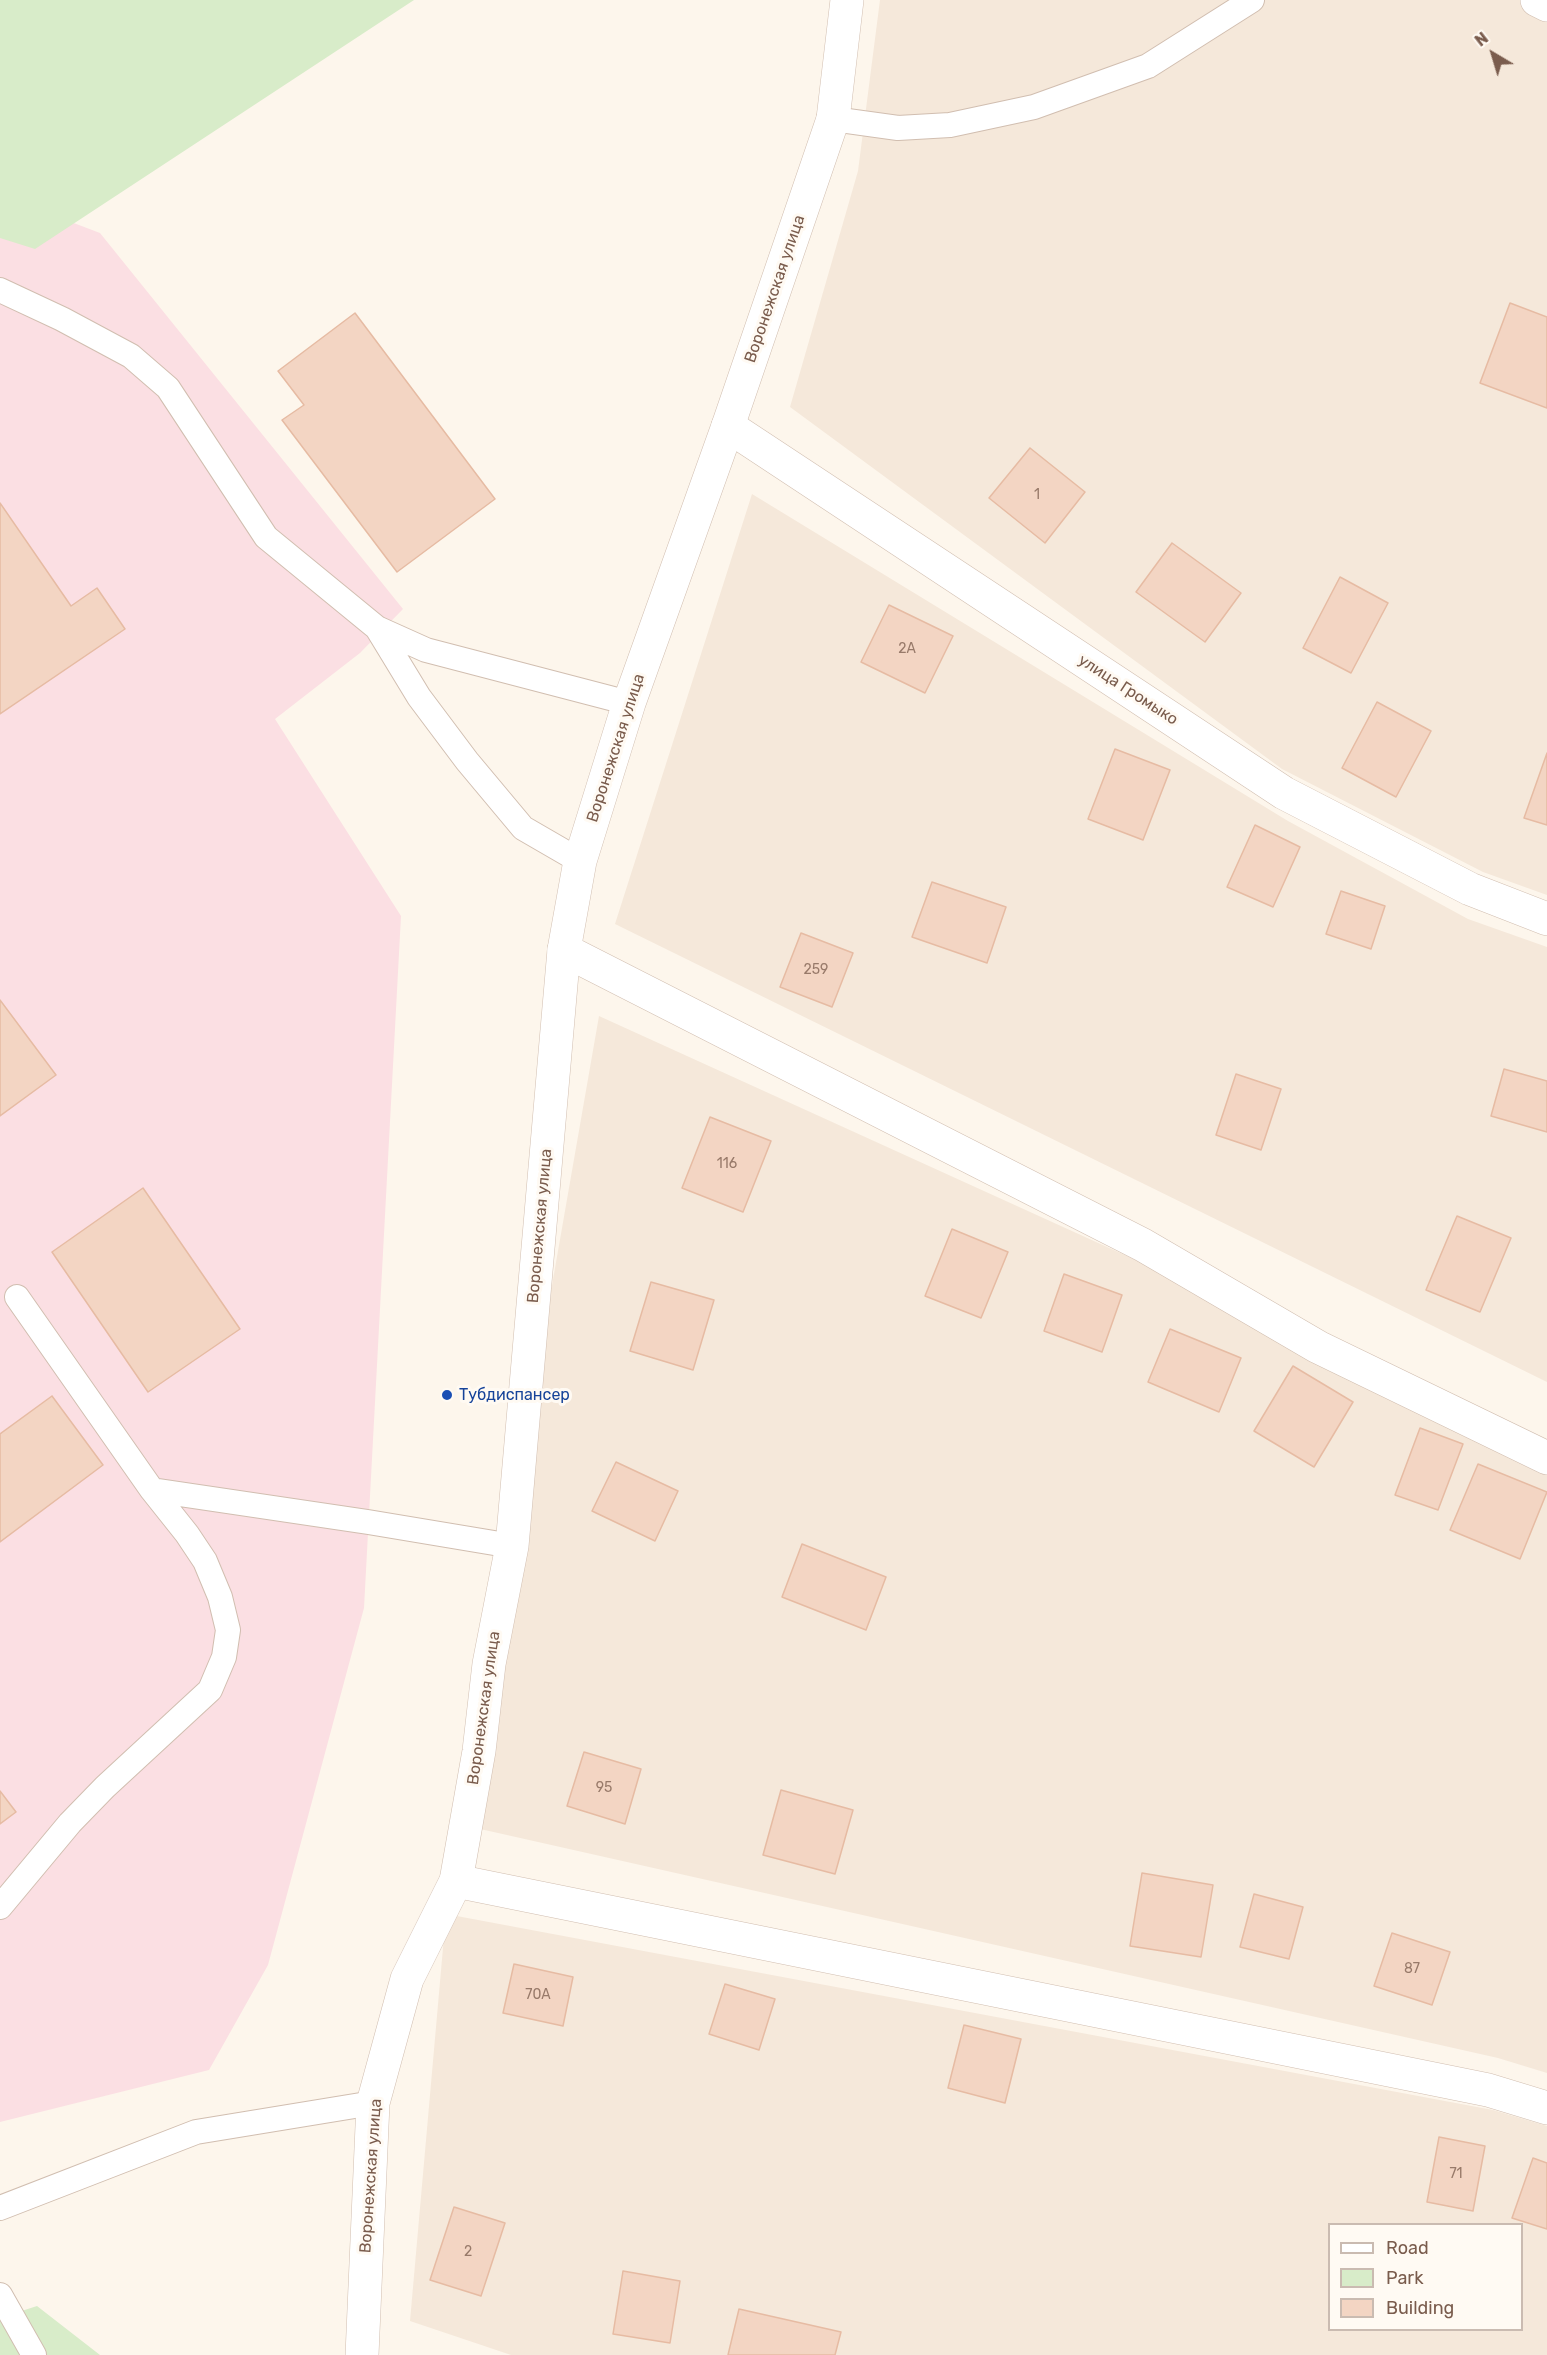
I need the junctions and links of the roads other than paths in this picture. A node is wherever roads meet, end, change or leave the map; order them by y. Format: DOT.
graph roads {
  1 [pos="847,0"];
  2 [pos="1252,0"];
  3 [pos="1538,0"];
  4 [pos="1547,5"];
  5 [pos="833,119"];
  6 [pos="0,290"];
  7 [pos="728,426"];
  8 [pos="377,628"];
  9 [pos="629,703"];
  10 [pos="580,861"];
  11 [pos="1547,919"];
  12 [pos="564,950"];
  13 [pos="17,1297"];
  14 [pos="1547,1458"];
  15 [pos="152,1490"];
  16 [pos="512,1546"];
  17 [pos="456,1881"];
  18 [pos="0,1907"];
  19 [pos="374,2103"];
  20 [pos="1547,2108"];
  21 [pos="0,2208"];
  22 [pos="0,2295"];
  23 [pos="364,2354"];
  24 [pos="34,2355"];
  1 -- 5 [label="street, Воронежская улица"];
  2 -- 5 [label="lane"];
  3 -- 4 [label="street"];
  5 -- 7 [label="street, Воронежская улица"];
  6 -- 8 [label="lane"];
  7 -- 9 [label="street, Воронежская улица"];
  7 -- 11 [label="street, улица Громыко"];
  8 -- 9 [label="lane"];
  8 -- 10 [label="lane"];
  9 -- 10 [label="street, Воронежская улица"];
  10 -- 12 [label="street, Воронежская улица"];
  12 -- 14 [label="street"];
  12 -- 16 [label="street, Воронежская улица"];
  13 -- 15 [label="lane"];
  15 -- 16 [label="lane"];
  15 -- 18 [label="lane"];
  16 -- 17 [label="street, Воронежская улица"];
  17 -- 19 [label="street, Воронежская улица"];
  17 -- 20 [label="street"];
  19 -- 21 [label="lane"];
  19 -- 23 [label="street, Воронежская улица"];
  22 -- 24 [label="lane"];
}
